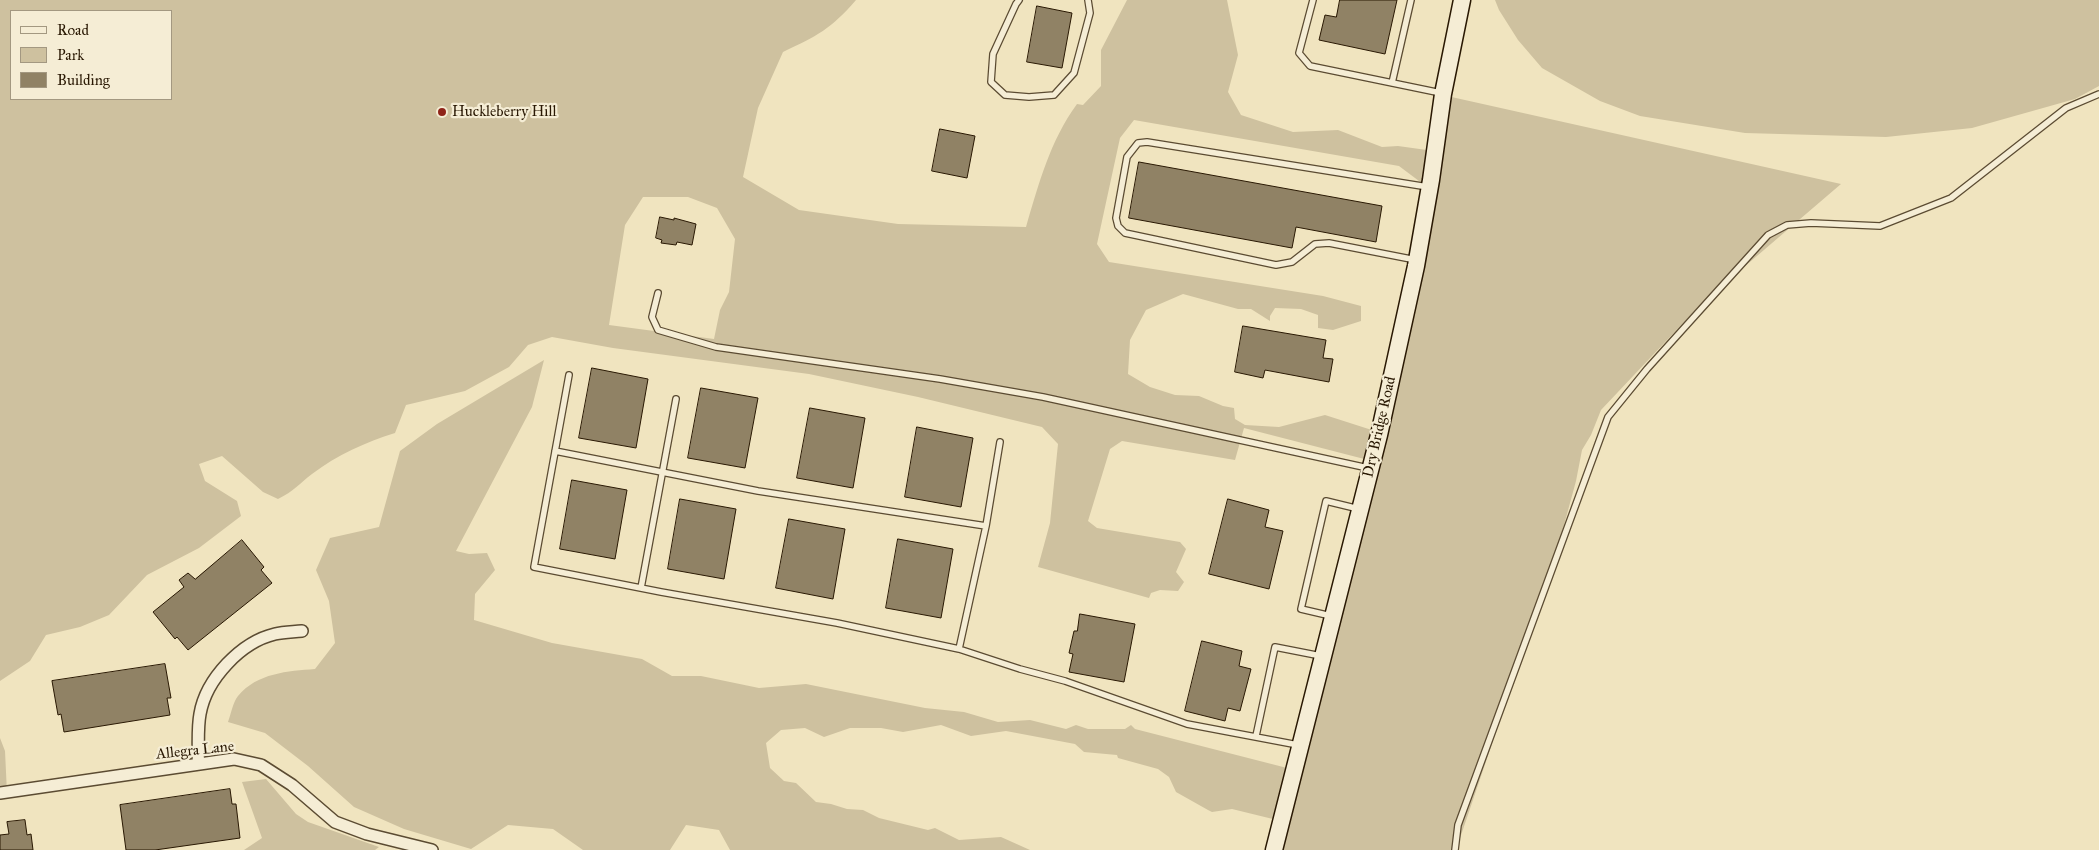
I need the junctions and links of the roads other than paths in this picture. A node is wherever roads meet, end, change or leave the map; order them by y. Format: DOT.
graph roads {
  1 [pos="1019,0"];
  2 [pos="1088,0"];
  3 [pos="1314,0"];
  4 [pos="1412,0"];
  5 [pos="1462,0"];
  6 [pos="1392,83"];
  7 [pos="1443,94"];
  8 [pos="2099,94"];
  9 [pos="1430,188"];
  10 [pos="1417,260"];
  11 [pos="658,293"];
  12 [pos="569,375"];
  13 [pos="676,399"];
  14 [pos="1000,442"];
  15 [pos="555,451"];
  16 [pos="1370,468"];
  17 [pos="663,472"];
  18 [pos="1360,509"];
  19 [pos="986,526"];
  20 [pos="641,588"];
  21 [pos="1333,617"];
  22 [pos="302,631"];
  23 [pos="959,649"];
  24 [pos="1323,656"];
  25 [pos="1256,736"];
  26 [pos="1300,746"];
  27 [pos="198,764"];
  28 [pos="0,793"];
  29 [pos="432,850"];
  30 [pos="1274,850"];
  31 [pos="1455,850"];
  1 -- 2 [label="lane"];
  3 -- 6 [label="lane"];
  4 -- 6 [label="lane"];
  5 -- 7 [label="street, Dry Bridge Road"];
  6 -- 7 [label="lane"];
  7 -- 9 [label="street, Dry Bridge Road"];
  8 -- 31 [label="lane"];
  9 -- 10 [label="street, Dry Bridge Road"];
  9 -- 10 [label="lane"];
  10 -- 16 [label="street, Dry Bridge Road"];
  11 -- 16 [label="lane"];
  12 -- 15 [label="lane"];
  13 -- 17 [label="lane"];
  14 -- 19 [label="lane"];
  15 -- 17 [label="lane"];
  15 -- 20 [label="lane"];
  16 -- 18 [label="street, Dry Bridge Road"];
  17 -- 19 [label="lane"];
  17 -- 20 [label="lane"];
  18 -- 21 [label="street, Dry Bridge Road"];
  18 -- 21 [label="lane"];
  19 -- 23 [label="lane"];
  20 -- 23 [label="lane"];
  21 -- 24 [label="street, Dry Bridge Road"];
  22 -- 27 [label="street"];
  23 -- 25 [label="lane"];
  24 -- 25 [label="lane"];
  24 -- 26 [label="street, Dry Bridge Road"];
  25 -- 26 [label="lane"];
  26 -- 30 [label="street, Dry Bridge Road"];
  27 -- 28 [label="street, Allegra Lane"];
  27 -- 29 [label="street, Allegra Lane"];
}
